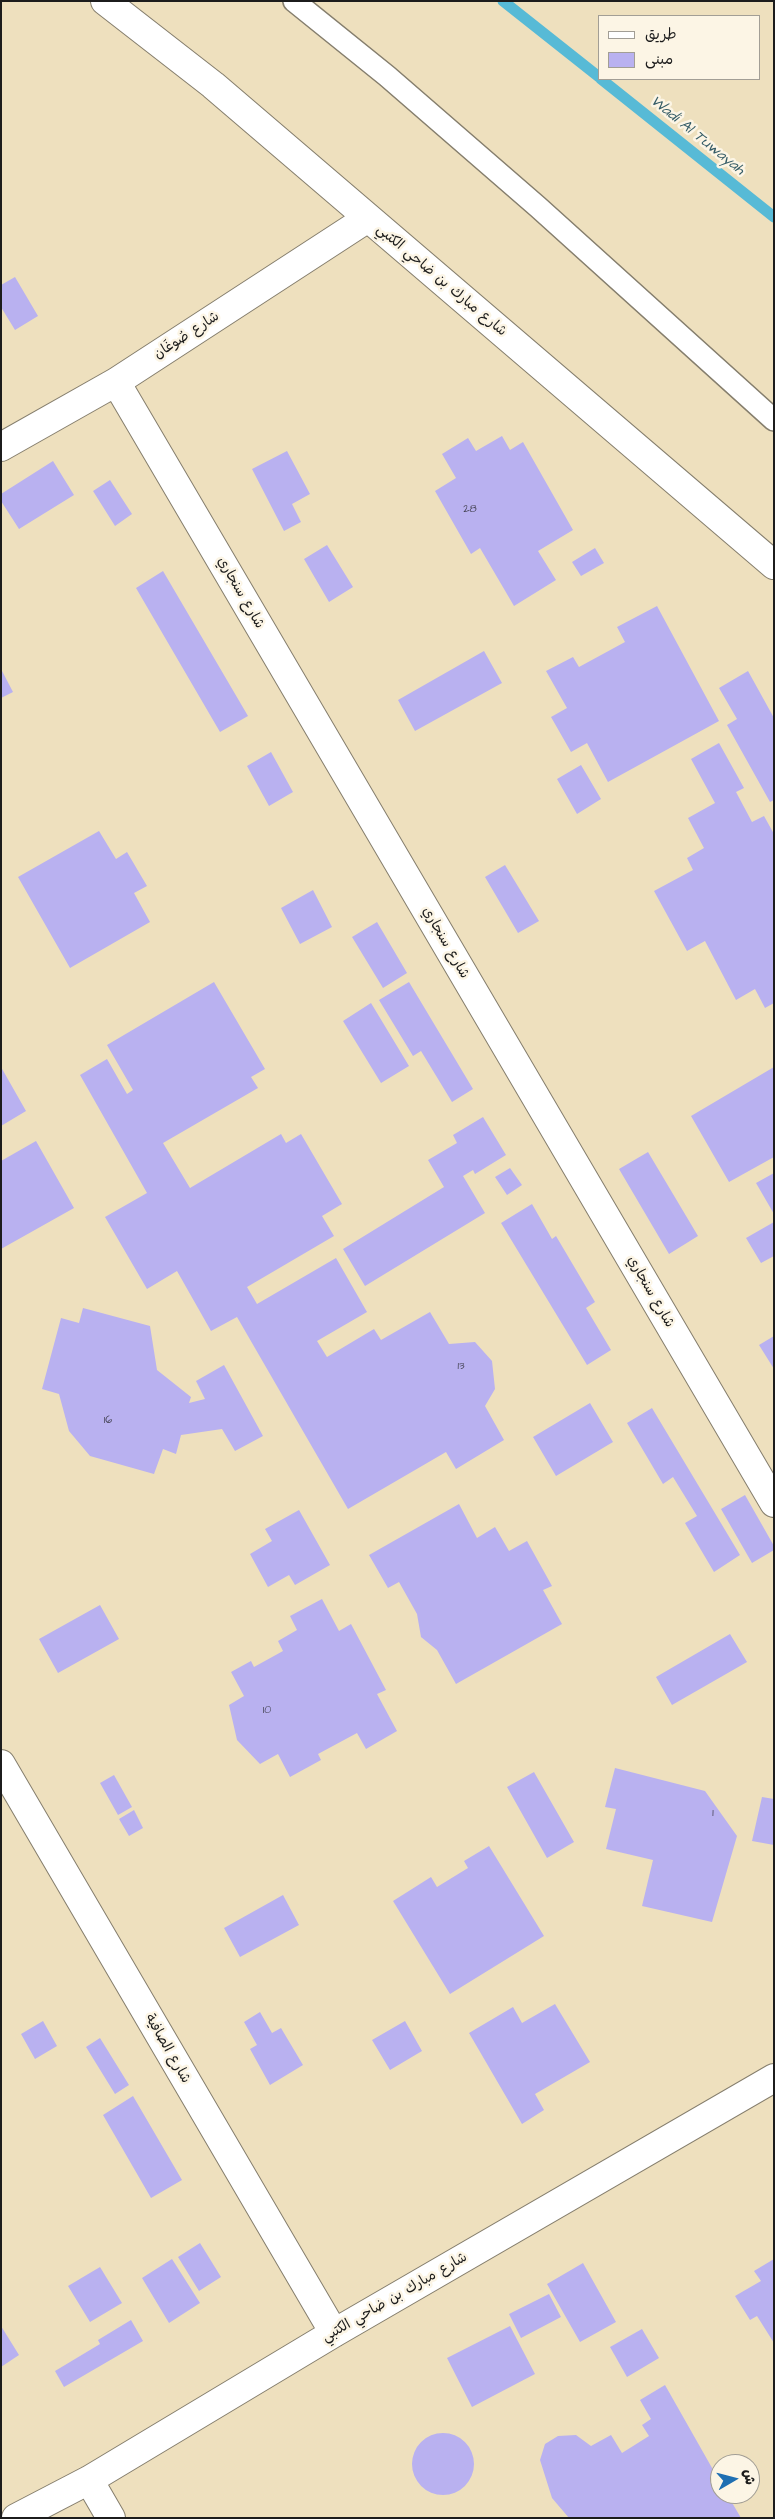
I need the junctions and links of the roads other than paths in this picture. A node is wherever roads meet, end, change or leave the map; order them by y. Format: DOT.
graph roads {
  1 [pos="105,1"];
  2 [pos="294,1"];
  3 [pos="368,218"];
  4 [pos="116,382"];
  5 [pos="774,420"];
  6 [pos="1,447"];
  7 [pos="774,564"];
  8 [pos="774,1504"];
  9 [pos="1,1764"];
  10 [pos="774,2078"];
  11 [pos="334,2333"];
  12 [pos="89,2480"];
  13 [pos="16,2518"];
  14 [pos="111,2518"];
  1 -- 3 [label="street, شارع مبارك بن ضاحي الكتبي"];
  2 -- 5 [label="lane"];
  3 -- 4 [label="street, شارع صُوغَان"];
  3 -- 7 [label="street, شارع مبارك بن ضاحي الكتبي"];
  4 -- 6 [label="street, شارع صُوغَان"];
  4 -- 8 [label="street, شارع سنجاري"];
  9 -- 11 [label="street, شارع الصافية"];
  10 -- 11 [label="street, شارع مبارك بن ضاحي الكتبي"];
  11 -- 12 [label="street, شارع مبارك بن ضاحي الكتبي"];
  12 -- 13 [label="street, شارع مبارك بن ضاحي الكتبي"];
  12 -- 14 [label="street"];
}
